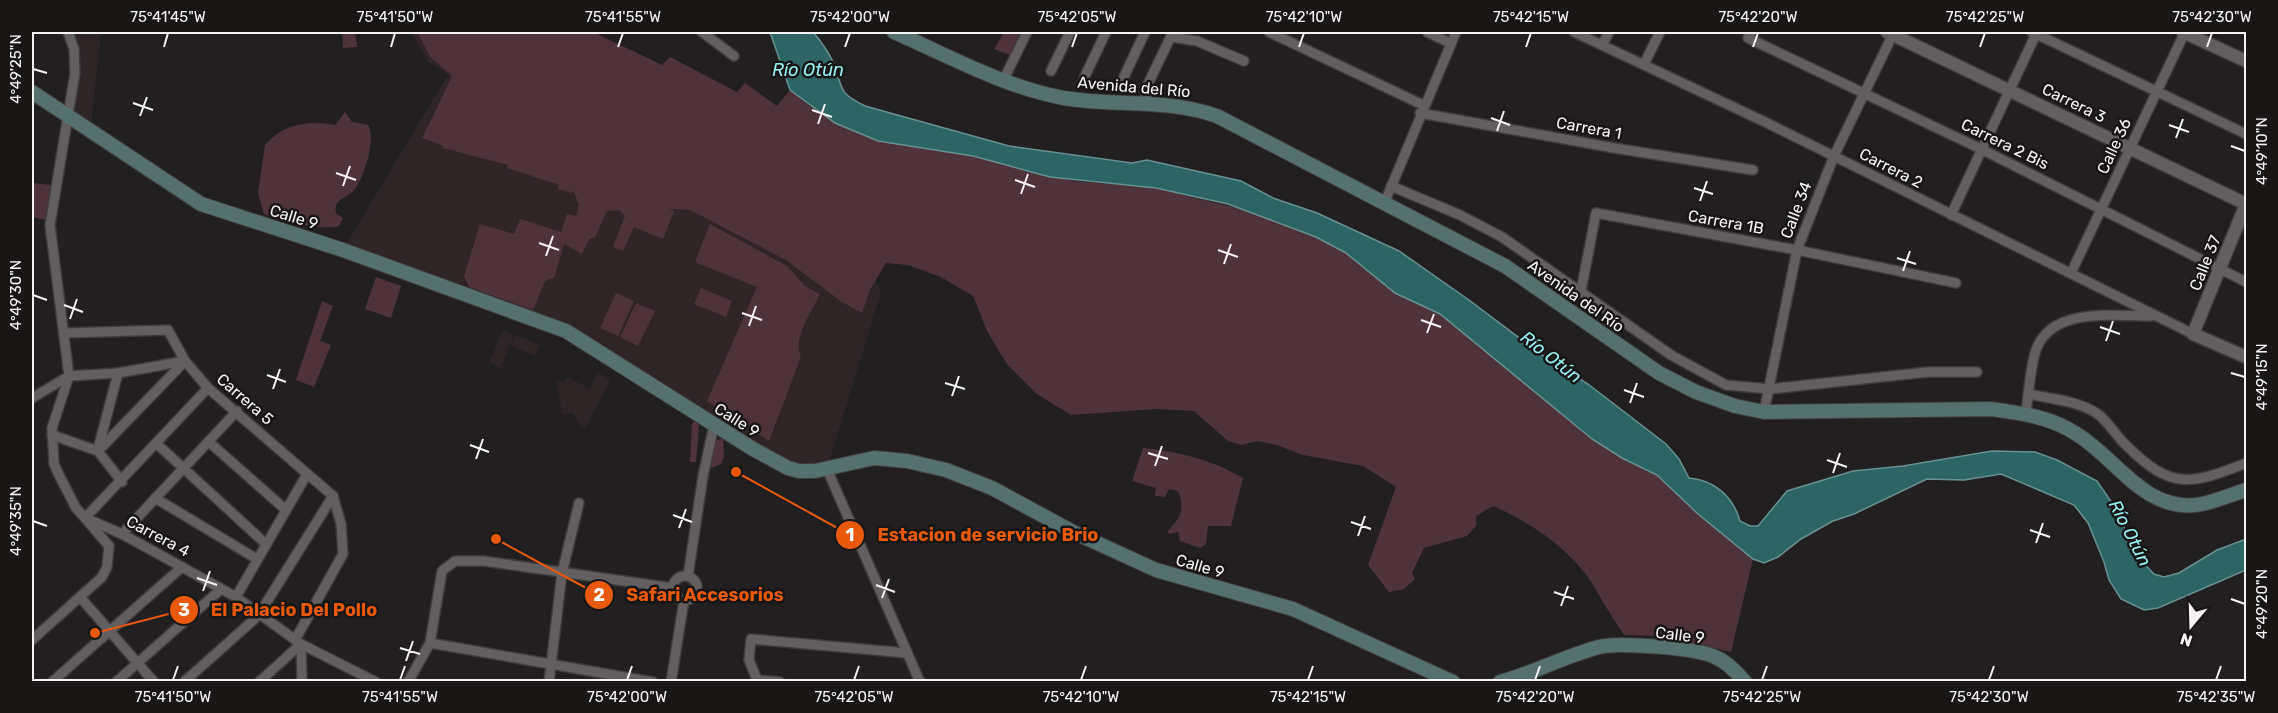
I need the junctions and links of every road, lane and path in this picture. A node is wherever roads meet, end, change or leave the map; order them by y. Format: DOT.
graph roads {
  1 [pos="68,32"];
  2 [pos="702,32"];
  3 [pos="894,32"];
  4 [pos="1027,32"];
  5 [pos="1070,32"];
  6 [pos="1106,32"];
  7 [pos="1145,32"];
  8 [pos="1269,32"];
  9 [pos="1426,32"];
  10 [pos="1456,32"];
  11 [pos="1574,32"];
  12 [pos="1609,32"];
  13 [pos="1660,32"];
  14 [pos="1891,32"];
  15 [pos="2035,32"];
  16 [pos="2184,32"];
  17 [pos="1172,34"];
  18 [pos="1750,35"];
  19 [pos="1450,43"];
  20 [pos="1602,45"];
  21 [pos="734,56"];
  22 [pos="1244,61"];
  23 [pos="2247,61"];
  24 [pos="1644,64"];
  25 [pos="1052,71"];
  26 [pos="1084,78"];
  27 [pos="1003,81"];
  28 [pos="1122,81"];
  29 [pos="2010,91"];
  30 [pos="2157,91"];
  31 [pos="32,92"];
  32 [pos="1864,93"];
  33 [pos="1145,104"];
  34 [pos="1422,109"];
  35 [pos="70,118"];
  36 [pos="2247,134"];
  37 [pos="2129,148"];
  38 [pos="1981,149"];
  39 [pos="1833,156"];
  40 [pos="1753,170"];
  41 [pos="1391,186"];
  42 [pos="1384,204"];
  43 [pos="2247,204"];
  44 [pos="2102,208"];
  45 [pos="1951,215"];
  46 [pos="1797,250"];
  47 [pos="2220,270"];
  48 [pos="2071,273"];
  49 [pos="1956,282"];
  50 [pos="2247,282"];
  51 [pos="1581,291"];
  52 [pos="2153,316"];
  53 [pos="64,333"];
  54 [pos="2193,334"];
  55 [pos="2247,357"];
  56 [pos="185,361"];
  57 [pos="1977,372"];
  58 [pos="117,373"];
  59 [pos="69,376"];
  60 [pos="208,388"];
  61 [pos="1770,389"];
  62 [pos="2029,394"];
  63 [pos="32,398"];
  64 [pos="237,411"];
  65 [pos="1764,412"];
  66 [pos="2026,414"];
  67 [pos="714,425"];
  68 [pos="52,435"];
  69 [pos="209,442"];
  70 [pos="157,444"];
  71 [pos="98,451"];
  72 [pos="2247,463"];
  73 [pos="183,467"];
  74 [pos="827,469"];
  75 [pos="307,474"];
  76 [pos="122,482"];
  77 [pos="2247,490"];
  78 [pos="333,496"];
  79 [pos="154,498"];
  80 [pos="579,503"];
  81 [pos="286,510"];
  82 [pos="85,519"];
  83 [pos="122,534"];
  84 [pos="266,544"];
  85 [pos="257,559"];
  86 [pos="182,567"];
  87 [pos="562,573"];
  88 [pos="688,576"];
  89 [pos="673,588"];
  90 [pos="220,590"];
  91 [pos="80,597"];
  92 [pos="236,597"];
  93 [pos="684,600"];
  94 [pos="258,616"];
  95 [pos="110,632"];
  96 [pos="32,640"];
  97 [pos="298,642"];
  98 [pos="430,643"];
  99 [pos="907,653"];
  100 [pos="551,663"];
  101 [pos="137,664"];
  102 [pos="52,681"];
  103 [pos="117,681"];
  104 [pos="154,681"];
  105 [pos="184,681"];
  106 [pos="259,681"];
  107 [pos="302,681"];
  108 [pos="376,681"];
  109 [pos="408,681"];
  110 [pos="549,681"];
  111 [pos="652,681"];
  112 [pos="671,681"];
  113 [pos="758,681"];
  114 [pos="780,681"];
  115 [pos="920,681"];
  116 [pos="1454,681"];
  117 [pos="1500,681"];
  118 [pos="1745,681"];
  1 -- 35 [label="street"];
  2 -- 21 [label="street"];
  3 -- 27 [label="main road, Avenida del Río"];
  4 -- 27 [label="street"];
  5 -- 25 [label="street"];
  6 -- 26 [label="street"];
  7 -- 28 [label="street"];
  8 -- 34 [label="street, Carrera 1"];
  9 -- 19 [label="street"];
  10 -- 19 [label="street"];
  11 -- 20 [label="street, Carrera 2"];
  12 -- 20 [label="street"];
  13 -- 24 [label="street"];
  14 -- 29 [label="street, Carrera 3"];
  14 -- 32 [label="street, Calle 34"];
  15 -- 29 [label="street"];
  15 -- 30 [label="street"];
  16 -- 23 [label="street"];
  16 -- 30 [label="street, Calle 36"];
  17 -- 22 [label="street"];
  17 -- 33 [label="street"];
  18 -- 32 [label="street, Carrera 2 Bis"];
  19 -- 34 [label="street"];
  20 -- 24 [label="street, Carrera 2"];
  24 -- 39 [label="street, Carrera 2"];
  27 -- 33 [label="main road, Avenida del Río"];
  29 -- 37 [label="street, Carrera 3"];
  29 -- 38 [label="street"];
  30 -- 36 [label="street"];
  30 -- 37 [label="street, Calle 36"];
  31 -- 35 [label="main road, Calle 9"];
  32 -- 38 [label="street, Carrera 2 Bis"];
  32 -- 39 [label="street, Calle 34"];
  33 -- 42 [label="main road, Avenida del Río"];
  34 -- 40 [label="street, Carrera 1"];
  34 -- 41 [label="street"];
  35 -- 53 [label="street"];
  35 -- 67 [label="main road, Calle 9"];
  37 -- 43 [label="street, Carrera 3"];
  37 -- 44 [label="street, Calle 36"];
  38 -- 44 [label="street, Carrera 2 Bis"];
  38 -- 45 [label="street"];
  39 -- 45 [label="street, Carrera 2"];
  39 -- 46 [label="street, Calle 34"];
  41 -- 42 [label="street"];
  41 -- 51 [label="street"];
  42 -- 65 [label="main road, Avenida del Río"];
  43 -- 47 [label="street, Calle 37"];
  44 -- 47 [label="street, Carrera 2 Bis"];
  44 -- 48 [label="street, Calle 36"];
  45 -- 48 [label="street, Carrera 2"];
  46 -- 49 [label="street, Carrera 1B"];
  46 -- 51 [label="street, Carrera 1B"];
  46 -- 61 [label="street, Calle 34"];
  47 -- 50 [label="street, Carrera 2 Bis"];
  47 -- 54 [label="street, Calle 37"];
  48 -- 52 [label="street, Carrera 2"];
  51 -- 61 [label="street"];
  52 -- 54 [label="street, Carrera 2"];
  52 -- 62 [label="street"];
  53 -- 56 [label="street, Carrera 5"];
  53 -- 59 [label="street"];
  54 -- 55 [label="street"];
  56 -- 58 [label="street"];
  56 -- 60 [label="street, Carrera 5"];
  56 -- 71 [label="street"];
  57 -- 61 [label="street"];
  58 -- 59 [label="street"];
  58 -- 71 [label="street"];
  59 -- 63 [label="street"];
  59 -- 68 [label="street"];
  60 -- 64 [label="street, Carrera 5"];
  60 -- 70 [label="street"];
  61 -- 65 [label="street, Calle 34"];
  62 -- 66 [label="street"];
  62 -- 72 [label="street"];
  64 -- 69 [label="street"];
  64 -- 75 [label="street, Carrera 5"];
  65 -- 66 [label="main road, Avenida del Río"];
  66 -- 77 [label="main road, Avenida del Río"];
  67 -- 74 [label="main road, Calle 9"];
  67 -- 88 [label="street"];
  68 -- 71 [label="street"];
  68 -- 82 [label="street"];
  69 -- 73 [label="street"];
  69 -- 81 [label="street"];
  70 -- 73 [label="street"];
  70 -- 76 [label="street"];
  71 -- 76 [label="street"];
  73 -- 79 [label="street"];
  73 -- 84 [label="street"];
  74 -- 99 [label="street"];
  74 -- 116 [label="main road, Calle 9"];
  75 -- 78 [label="street, Carrera 5"];
  75 -- 81 [label="street"];
  76 -- 82 [label="street"];
  78 -- 94 [label="street"];
  78 -- 97 [label="street"];
  79 -- 83 [label="street"];
  79 -- 85 [label="street"];
  80 -- 87 [label="street"];
  81 -- 84 [label="street"];
  82 -- 83 [label="street, Carrera 4"];
  82 -- 91 [label="street"];
  83 -- 86 [label="street, Carrera 4"];
  84 -- 85 [label="street"];
  85 -- 92 [label="street"];
  86 -- 90 [label="street, Carrera 4"];
  86 -- 95 [label="street"];
  87 -- 89 [label="street"];
  87 -- 98 [label="street"];
  87 -- 100 [label="street"];
  88 -- 89 [label="street"];
  88 -- 93 [label="street"];
  89 -- 93 [label="street"];
  90 -- 92 [label="street, Carrera 4"];
  90 -- 101 [label="street"];
  91 -- 95 [label="street"];
  91 -- 96 [label="street"];
  92 -- 94 [label="street, Carrera 4"];
  93 -- 112 [label="street"];
  94 -- 97 [label="street, Carrera 4"];
  94 -- 105 [label="street"];
  95 -- 101 [label="street"];
  95 -- 102 [label="street"];
  97 -- 106 [label="street"];
  97 -- 107 [label="street"];
  97 -- 108 [label="street, Carrera 4"];
  98 -- 100 [label="street"];
  98 -- 109 [label="street"];
  99 -- 113 [label="street"];
  99 -- 115 [label="street"];
  100 -- 110 [label="street"];
  100 -- 111 [label="street"];
  101 -- 103 [label="street"];
  101 -- 104 [label="street"];
  113 -- 114 [label="street"];
  117 -- 118 [label="main road, Calle 9"];
}
